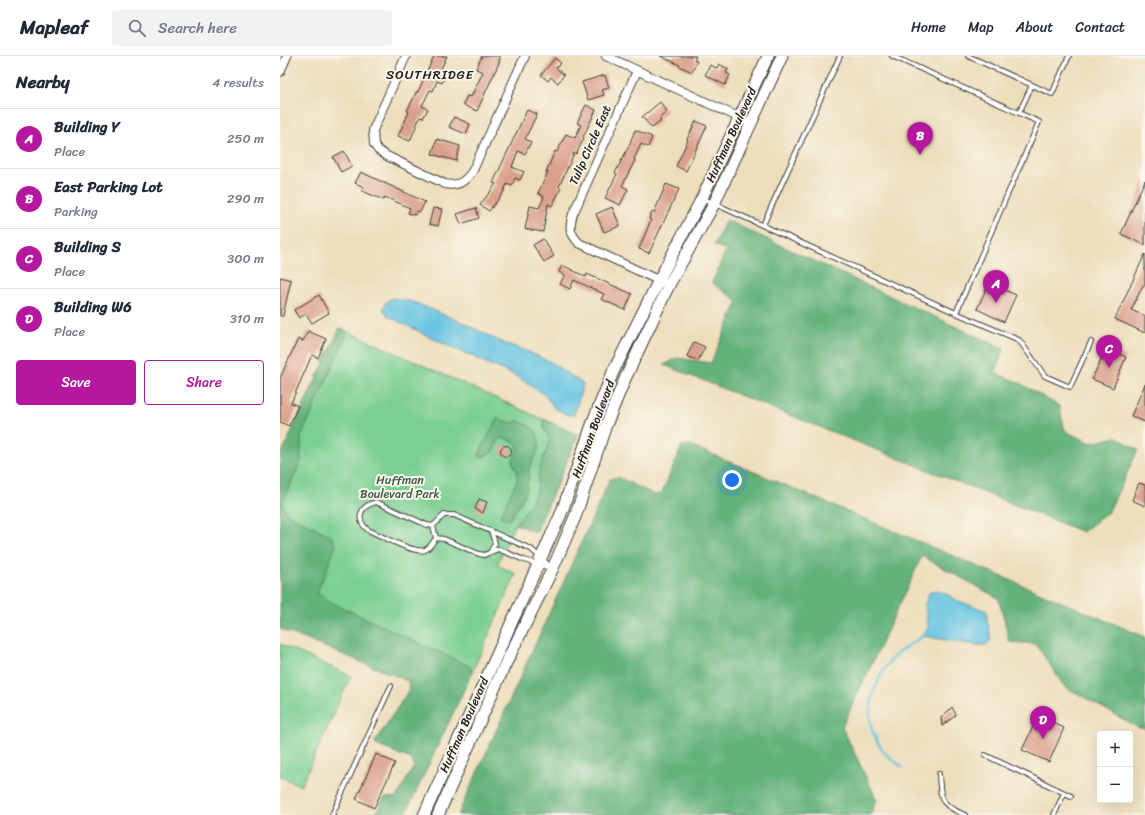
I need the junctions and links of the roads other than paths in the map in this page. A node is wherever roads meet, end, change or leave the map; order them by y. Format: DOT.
graph roads {
  1 [pos="287,56"];
  2 [pos="406,56"];
  3 [pos="524,56"];
  4 [pos="606,56"];
  5 [pos="768,56"];
  6 [pos="782,56"];
  7 [pos="840,56"];
  8 [pos="892,56"];
  9 [pos="968,56"];
  10 [pos="1069,56"];
  11 [pos="637,71"];
  12 [pos="280,72"];
  13 [pos="1032,85"];
  14 [pos="1019,113"];
  15 [pos="740,118"];
  16 [pos="751,123"];
  17 [pos="702,198"];
  18 [pos="714,204"];
  19 [pos="763,225"];
  20 [pos="659,280"];
  21 [pos="669,285"];
  22 [pos="956,313"];
  23 [pos="1091,342"];
  24 [pos="433,526"];
  25 [pos="491,531"];
  26 [pos="436,538"];
  27 [pos="491,551"];
  28 [pos="539,561"];
  29 [pos="553,568"];
  30 [pos="390,686"];
  31 [pos="985,755"];
  32 [pos="939,774"];
  33 [pos="1064,793"];
  34 [pos="1071,796"];
  35 [pos="334,814"];
  36 [pos="424,815"];
  37 [pos="438,815"];
  38 [pos="965,815"];
  39 [pos="1054,815"];
  1 -- 12 [label="street"];
  2 -- 3 [label="street"];
  4 -- 11 [label="street"];
  5 -- 15 [label="street, Huffman Boulevard"];
  6 -- 16 [label="street, Huffman Boulevard"];
  7 -- 19 [label="lane"];
  8 -- 14 [label="lane"];
  9 -- 13 [label="lane"];
  10 -- 13 [label="lane"];
  11 -- 15 [label="street"];
  11 -- 20 [label="street, Tulip Circle East"];
  13 -- 14 [label="lane"];
  14 -- 22 [label="lane"];
  15 -- 16 [label="street"];
  15 -- 17 [label="street, Huffman Boulevard"];
  16 -- 18 [label="street, Huffman Boulevard"];
  17 -- 18 [label="lane"];
  17 -- 20 [label="street, Huffman Boulevard"];
  18 -- 19 [label="lane"];
  18 -- 21 [label="street, Huffman Boulevard"];
  19 -- 22 [label="lane"];
  20 -- 21 [label="street"];
  20 -- 28 [label="street, Huffman Boulevard"];
  21 -- 29 [label="street, Huffman Boulevard"];
  22 -- 23 [label="lane"];
  24 -- 25 [label="lane"];
  24 -- 26 [label="lane"];
  24 -- 26 [label="lane"];
  25 -- 27 [label="lane"];
  25 -- 28 [label="lane"];
  26 -- 27 [label="lane"];
  27 -- 28 [label="lane"];
  28 -- 29 [label="lane"];
  28 -- 29 [label="lane"];
  28 -- 36 [label="street, Huffman Boulevard"];
  29 -- 37 [label="street, Huffman Boulevard"];
  30 -- 35 [label="lane"];
  31 -- 33 [label="lane"];
  32 -- 38 [label="lane"];
  33 -- 34 [label="lane"];
  33 -- 39 [label="lane"];
}
